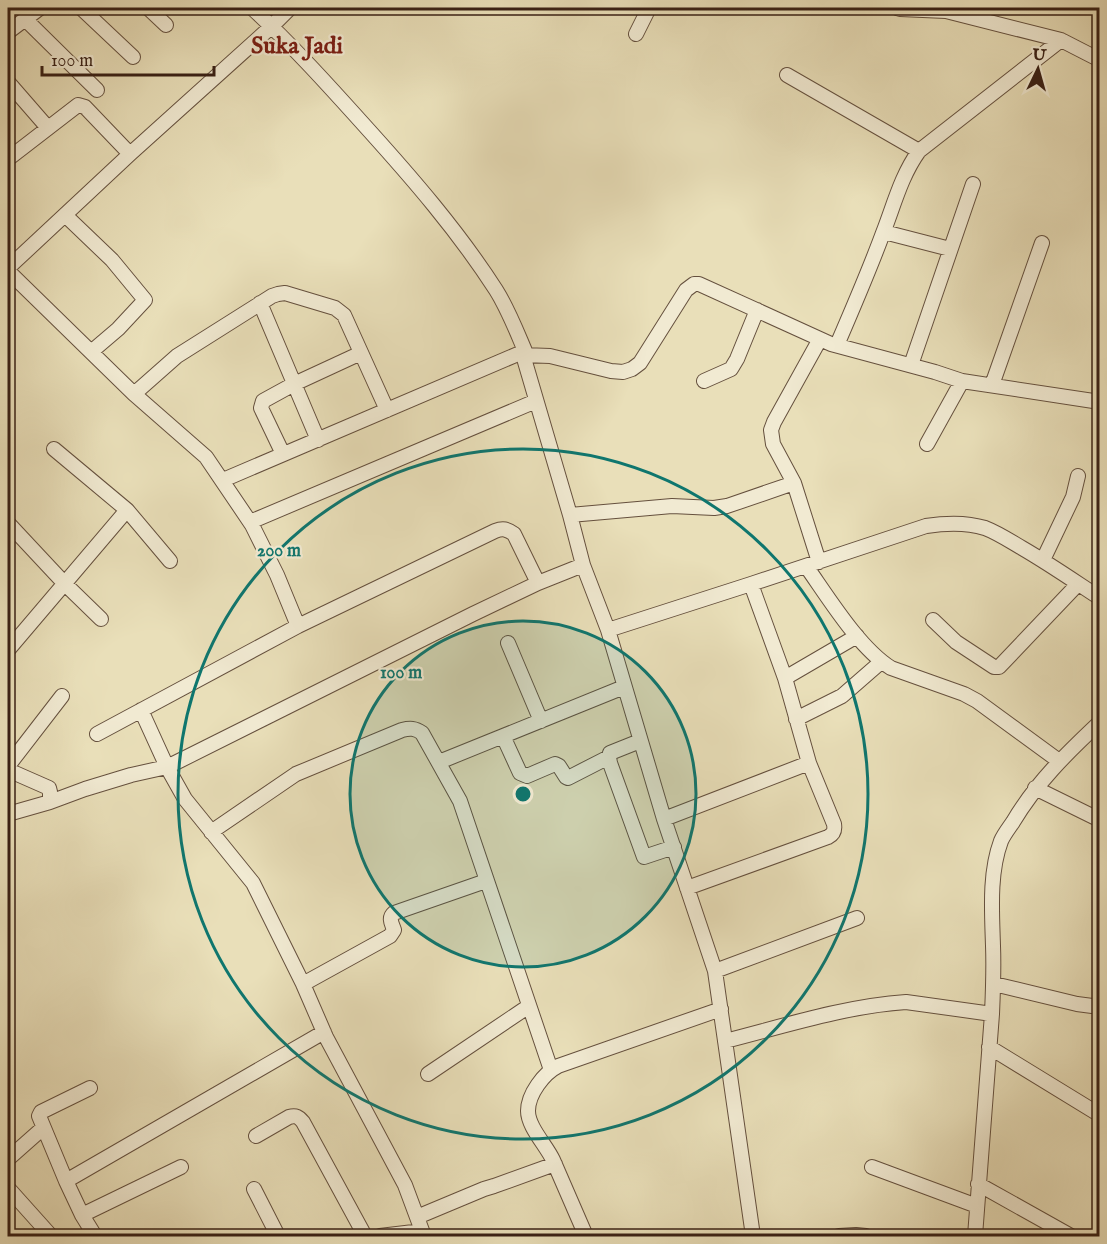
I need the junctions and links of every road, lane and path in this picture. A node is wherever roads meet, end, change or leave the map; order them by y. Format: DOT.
graph roads {
  1 [pos="81,8"];
  2 [pos="148,8"];
  3 [pos="252,8"];
  4 [pos="290,8"];
  5 [pos="633,8"];
  6 [pos="899,8"];
  7 [pos="33,11"];
  8 [pos="648,11"];
  9 [pos="166,25"];
  10 [pos="272,26"];
  11 [pos="8,32"];
  12 [pos="636,34"];
  13 [pos="1061,40"];
  14 [pos="133,57"];
  15 [pos="1100,60"];
  16 [pos="787,75"];
  17 [pos="8,82"];
  18 [pos="97,90"];
  19 [pos="48,128"];
  20 [pos="919,152"];
  21 [pos="129,154"];
  22 [pos="8,159"];
  23 [pos="973,184"];
  24 [pos="65,215"];
  25 [pos="884,232"];
  26 [pos="1042,243"];
  27 [pos="950,249"];
  28 [pos="8,269"];
  29 [pos="260,303"];
  30 [pos="757,310"];
  31 [pos="820,339"];
  32 [pos="837,345"];
  33 [pos="91,352"];
  34 [pos="361,353"];
  35 [pos="524,353"];
  36 [pos="911,365"];
  37 [pos="704,381"];
  38 [pos="962,381"];
  39 [pos="294,384"];
  40 [pos="992,386"];
  41 [pos="134,394"];
  42 [pos="536,400"];
  43 [pos="1100,402"];
  44 [pos="387,410"];
  45 [pos="318,440"];
  46 [pos="927,444"];
  47 [pos="54,449"];
  48 [pos="283,454"];
  49 [pos="1078,476"];
  50 [pos="223,480"];
  51 [pos="794,483"];
  52 [pos="127,510"];
  53 [pos="570,515"];
  54 [pos="250,522"];
  55 [pos="8,523"];
  56 [pos="1042,560"];
  57 [pos="170,561"];
  58 [pos="813,564"];
  59 [pos="583,565"];
  60 [pos="538,583"];
  61 [pos="65,584"];
  62 [pos="751,584"];
  63 [pos="1078,584"];
  64 [pos="1100,598"];
  65 [pos="101,619"];
  66 [pos="933,620"];
  67 [pos="298,626"];
  68 [pos="608,630"];
  69 [pos="857,636"];
  70 [pos="508,643"];
  71 [pos="8,648"];
  72 [pos="881,662"];
  73 [pos="785,678"];
  74 [pos="624,687"];
  75 [pos="62,696"];
  76 [pos="141,710"];
  77 [pos="796,719"];
  78 [pos="541,721"];
  79 [pos="1100,722"];
  80 [pos="97,734"];
  81 [pos="503,736"];
  82 [pos="640,741"];
  83 [pos="609,757"];
  84 [pos="1059,761"];
  85 [pos="439,762"];
  86 [pos="809,763"];
  87 [pos="167,766"];
  88 [pos="8,768"];
  89 [pos="1035,788"];
  90 [pos="50,802"];
  91 [pos="8,813"];
  92 [pos="664,819"];
  93 [pos="1100,820"];
  94 [pos="211,832"];
  95 [pos="674,847"];
  96 [pos="486,881"];
  97 [pos="687,888"];
  98 [pos="857,918"];
  99 [pos="715,971"];
  100 [pos="303,984"];
  101 [pos="993,984"];
  102 [pos="529,1006"];
  103 [pos="1100,1007"];
  104 [pos="721,1009"];
  105 [pos="992,1014"];
  106 [pos="324,1032"];
  107 [pos="725,1041"];
  108 [pos="989,1047"];
  109 [pos="551,1070"];
  110 [pos="428,1074"];
  111 [pos="90,1088"];
  112 [pos="1100,1115"];
  113 [pos="43,1128"];
  114 [pos="256,1136"];
  115 [pos="8,1159"];
  116 [pos="555,1164"];
  117 [pos="181,1167"];
  118 [pos="872,1167"];
  119 [pos="66,1181"];
  120 [pos="978,1184"];
  121 [pos="8,1188"];
  122 [pos="254,1189"];
  123 [pos="977,1206"];
  124 [pos="82,1215"];
  125 [pos="417,1217"];
  126 [pos="423,1234"];
  127 [pos="51,1236"];
  128 [pos="95,1236"];
  129 [pos="278,1236"];
  130 [pos="365,1236"];
  131 [pos="380,1236"];
  132 [pos="586,1236"];
  133 [pos="753,1236"];
  134 [pos="839,1236"];
  135 [pos="867,1236"];
  136 [pos="975,1236"];
  137 [pos="1071,1236"];
  1 -- 14 [label="street"];
  2 -- 9 [label="street"];
  3 -- 10 [label="street"];
  4 -- 10 [label="street"];
  5 -- 8 [label="street"];
  6 -- 13 [label="street"];
  7 -- 11 [label="street"];
  7 -- 18 [label="street"];
  8 -- 12 [label="street"];
  10 -- 21 [label="street"];
  10 -- 35 [label="street"];
  13 -- 15 [label="street"];
  13 -- 20 [label="street"];
  16 -- 20 [label="street"];
  17 -- 19 [label="street"];
  19 -- 21 [label="street"];
  19 -- 22 [label="street"];
  20 -- 25 [label="street"];
  21 -- 24 [label="street"];
  23 -- 27 [label="street"];
  24 -- 28 [label="street"];
  24 -- 33 [label="street"];
  25 -- 27 [label="street"];
  25 -- 32 [label="street"];
  26 -- 40 [label="street"];
  27 -- 36 [label="street"];
  28 -- 33 [label="street"];
  29 -- 34 [label="street"];
  29 -- 39 [label="street"];
  29 -- 41 [label="street"];
  30 -- 31 [label="street"];
  30 -- 35 [label="street"];
  30 -- 37 [label="street"];
  31 -- 32 [label="street"];
  31 -- 51 [label="street"];
  32 -- 36 [label="street"];
  33 -- 41 [label="street"];
  34 -- 39 [label="street"];
  34 -- 44 [label="street"];
  35 -- 42 [label="street"];
  35 -- 44 [label="street"];
  36 -- 38 [label="street"];
  38 -- 40 [label="street"];
  38 -- 46 [label="street"];
  39 -- 45 [label="street"];
  39 -- 48 [label="street"];
  40 -- 43 [label="street"];
  41 -- 50 [label="street"];
  42 -- 53 [label="street"];
  42 -- 54 [label="street"];
  44 -- 45 [label="street"];
  45 -- 48 [label="street"];
  47 -- 52 [label="street"];
  48 -- 50 [label="street"];
  49 -- 56 [label="street"];
  50 -- 54 [label="street"];
  51 -- 53 [label="street"];
  51 -- 58 [label="street"];
  52 -- 57 [label="street"];
  52 -- 61 [label="street"];
  53 -- 59 [label="street"];
  54 -- 67 [label="street"];
  55 -- 61 [label="street"];
  56 -- 58 [label="street"];
  56 -- 63 [label="street"];
  58 -- 62 [label="street"];
  58 -- 69 [label="street"];
  59 -- 60 [label="street"];
  59 -- 68 [label="street"];
  60 -- 67 [label="street"];
  60 -- 87 [label="street"];
  61 -- 65 [label="street"];
  61 -- 71 [label="street"];
  62 -- 68 [label="street"];
  62 -- 73 [label="street"];
  63 -- 64 [label="street"];
  63 -- 66 [label="street"];
  67 -- 76 [label="street"];
  68 -- 74 [label="street"];
  69 -- 72 [label="street"];
  69 -- 73 [label="street"];
  70 -- 78 [label="street"];
  72 -- 77 [label="street"];
  72 -- 84 [label="street"];
  73 -- 77 [label="street"];
  74 -- 78 [label="street"];
  74 -- 82 [label="street"];
  75 -- 88 [label="street"];
  76 -- 80 [label="street"];
  76 -- 87 [label="street"];
  77 -- 86 [label="street"];
  78 -- 81 [label="street"];
  79 -- 84 [label="street"];
  81 -- 83 [label="street"];
  81 -- 85 [label="street"];
  82 -- 83 [label="street"];
  82 -- 92 [label="street"];
  83 -- 95 [label="street"];
  84 -- 89 [label="street"];
  85 -- 94 [label="street"];
  85 -- 96 [label="street"];
  86 -- 92 [label="street"];
  86 -- 97 [label="street"];
  87 -- 90 [label="street"];
  87 -- 94 [label="street"];
  88 -- 90 [label="street"];
  89 -- 93 [label="street"];
  89 -- 101 [label="street"];
  90 -- 91 [label="street"];
  92 -- 95 [label="street"];
  94 -- 100 [label="street"];
  95 -- 97 [label="street"];
  96 -- 100 [label="street"];
  96 -- 102 [label="street"];
  97 -- 99 [label="street"];
  98 -- 99 [label="street"];
  99 -- 104 [label="street"];
  100 -- 106 [label="street"];
  101 -- 103 [label="street"];
  101 -- 105 [label="street"];
  102 -- 109 [label="street"];
  102 -- 110 [label="street"];
  104 -- 107 [label="street"];
  104 -- 109 [label="street"];
  105 -- 107 [label="street"];
  105 -- 108 [label="street"];
  106 -- 119 [label="street"];
  106 -- 125 [label="street"];
  107 -- 133 [label="street"];
  108 -- 112 [label="street"];
  108 -- 120 [label="street"];
  109 -- 116 [label="street"];
  111 -- 113 [label="street"];
  113 -- 115 [label="street"];
  113 -- 119 [label="street"];
  114 -- 130 [label="street"];
  116 -- 125 [label="street"];
  116 -- 132 [label="street"];
  117 -- 124 [label="street"];
  118 -- 123 [label="street"];
  119 -- 124 [label="street"];
  120 -- 123 [label="street"];
  120 -- 137 [label="street"];
  121 -- 127 [label="street"];
  122 -- 129 [label="street"];
  123 -- 136 [label="street"];
  124 -- 128 [label="street"];
  125 -- 126 [label="street"];
  126 -- 131 [label="street"];
  134 -- 135 [label="street"];
}
